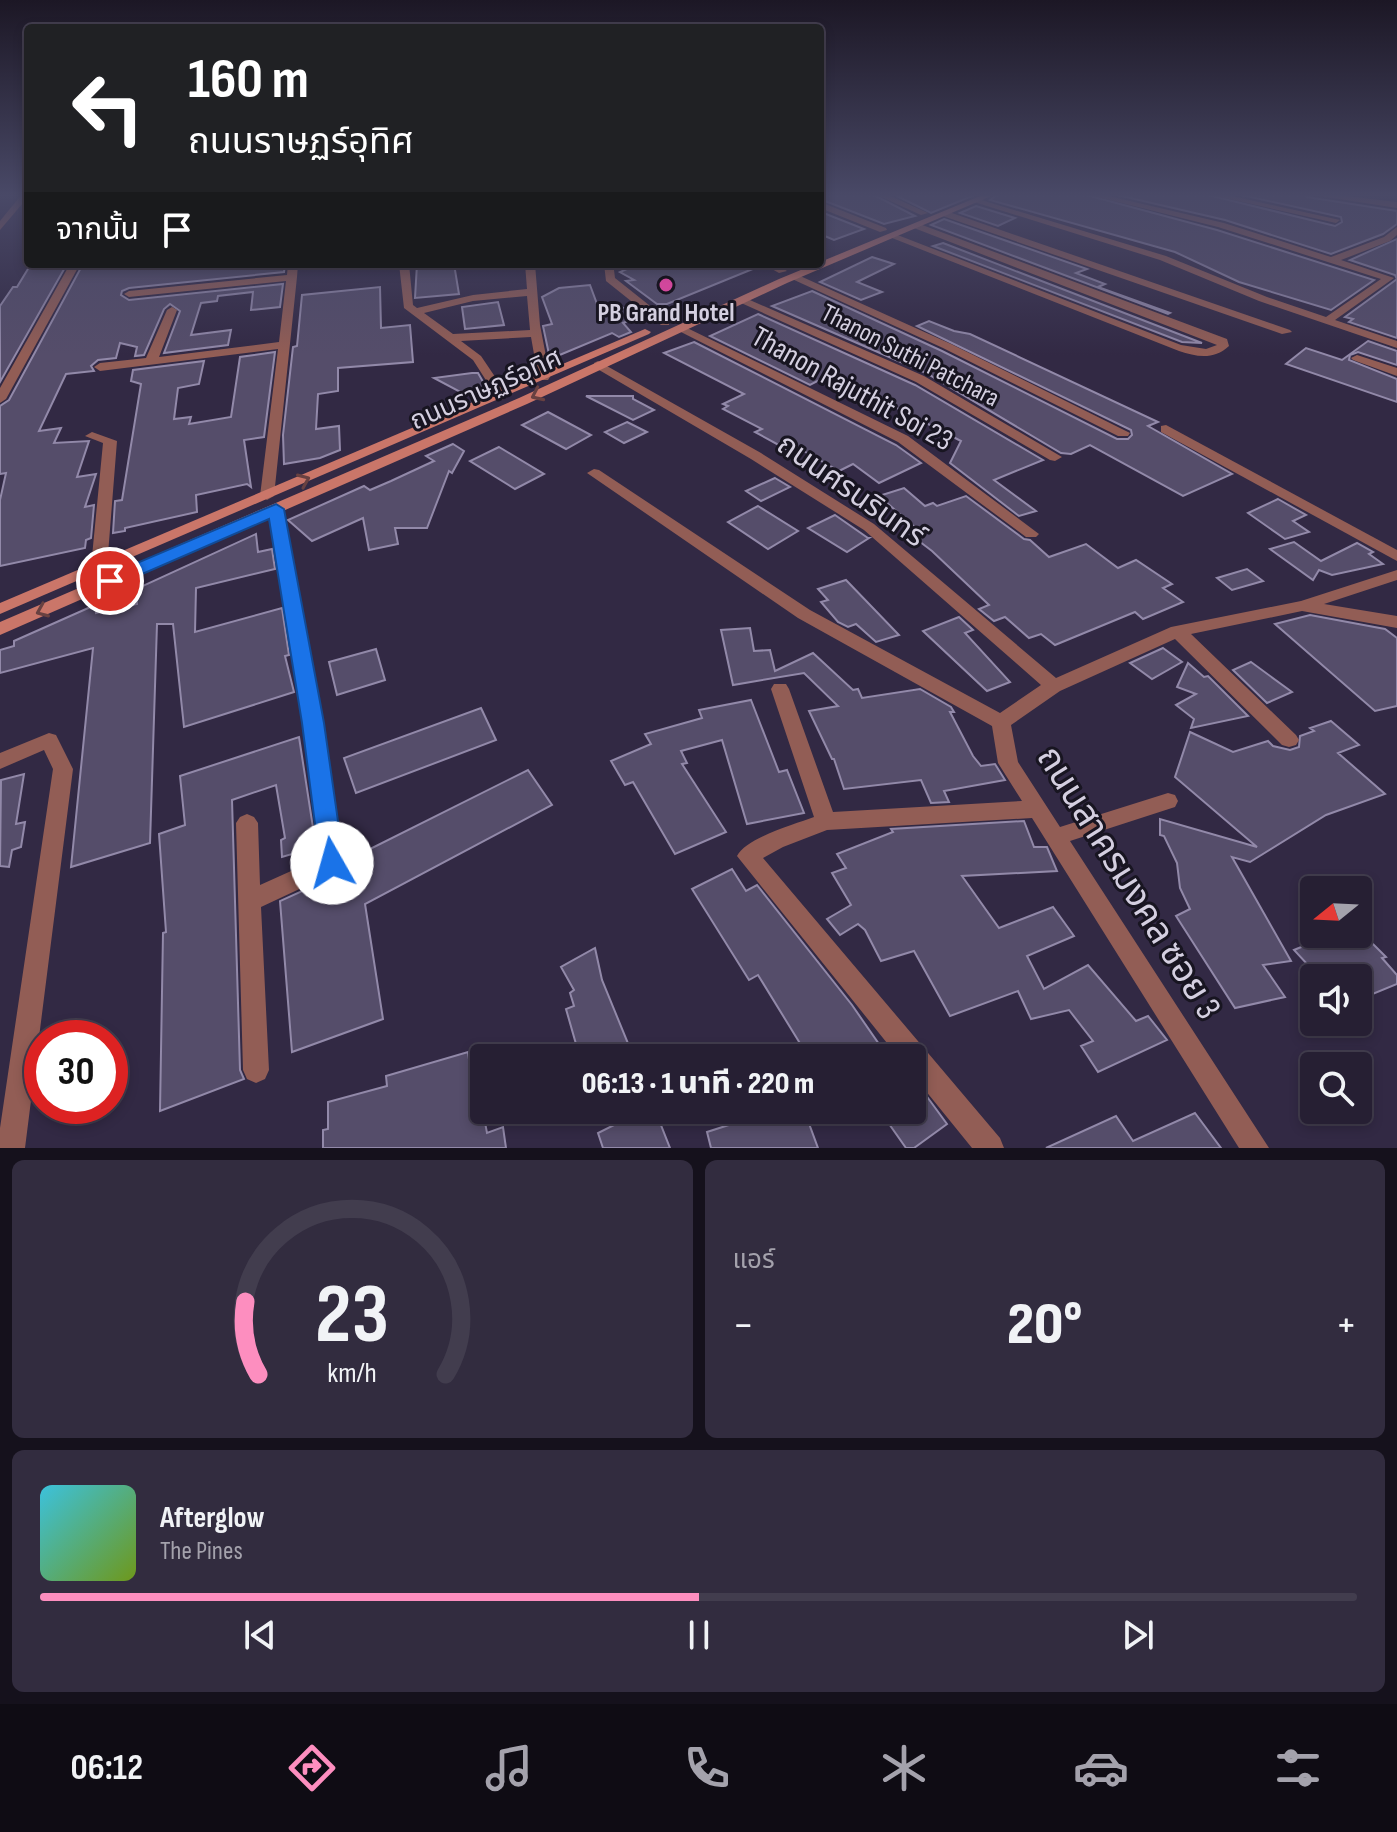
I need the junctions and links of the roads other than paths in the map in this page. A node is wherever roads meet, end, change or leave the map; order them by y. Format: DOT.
graph roads {
  1 [pos="841,248"];
  2 [pos="861,248"];
  3 [pos="925,248"];
  4 [pos="974,248"];
  5 [pos="1043,248"];
  6 [pos="1130,248"];
  7 [pos="1292,248"];
  8 [pos="1369,248"];
  9 [pos="836,249"];
  10 [pos="851,253"];
  11 [pos="824,254"];
  12 [pos="1331,260"];
  13 [pos="824,261"];
  14 [pos="73,268"];
  15 [pos="404,268"];
  16 [pos="530,268"];
  17 [pos="608,268"];
  18 [pos="292,271"];
  19 [pos="792,271"];
  20 [pos="1393,276"];
  21 [pos="532,292"];
  22 [pos="129,294"];
  23 [pos="743,300"];
  24 [pos="172,310"];
  25 [pos="417,311"];
  26 [pos="1327,321"];
  27 [pos="665,323"];
  28 [pos="681,328"];
  29 [pos="1286,332"];
  30 [pos="537,333"];
  31 [pos="450,338"];
  32 [pos="285,345"];
  33 [pos="1397,345"];
  34 [pos="1357,358"];
  35 [pos="151,361"];
  36 [pos="598,365"];
  37 [pos="100,367"];
  38 [pos="1397,372"];
  39 [pos="544,377"];
  40 [pos="502,396"];
  41 [pos="0,399"];
  42 [pos="1166,429"];
  43 [pos="1123,433"];
  44 [pos="92,436"];
  45 [pos="1055,457"];
  46 [pos="594,473"];
  47 [pos="271,503"];
  48 [pos="1031,534"];
  49 [pos="1397,556"];
  50 [pos="99,567"];
  51 [pos="1397,575"];
  52 [pos="1302,606"];
  53 [pos="0,609"];
  54 [pos="1397,622"];
  55 [pos="0,629"];
  56 [pos="1177,631"];
  57 [pos="1054,686"];
  58 [pos="780,689"];
  59 [pos="1001,722"];
  60 [pos="1289,740"];
  61 [pos="0,761"];
  62 [pos="1168,801"];
  63 [pos="1038,809"];
  64 [pos="826,821"];
  65 [pos="247,823"];
  66 [pos="1056,837"];
  67 [pos="250,901"];
  68 [pos="256,1070"];
  69 [pos="11,1148"];
  70 [pos="990,1148"];
  71 [pos="1255,1148"];
  1 -- 9 [label="street, ถนนราษฏร์อุทิศ"];
  2 -- 10 [label="street, ถนนราษฏร์อุทิศ"];
  3 -- 4 [label="street"];
  5 -- 29 [label="street"];
  6 -- 26 [label="street"];
  7 -- 12 [label="street"];
  8 -- 12 [label="street"];
  9 -- 10 [label="street"];
  9 -- 11 [label="street, ถนนราษฏร์อุทิศ"];
  10 -- 13 [label="street, ถนนราษฏร์อุทิศ"];
  12 -- 20 [label="street"];
  14 -- 41 [label="street"];
  15 -- 25 [label="street"];
  16 -- 21 [label="street"];
  17 -- 27 [label="street"];
  18 -- 22 [label="street"];
  18 -- 32 [label="street"];
  19 -- 23 [label="street, ถนนราษฏร์อุทิศ"];
  19 -- 27 [label="street, ถนนราษฏร์อุทิศ"];
  19 -- 43 [label="street"];
  20 -- 26 [label="street"];
  21 -- 25 [label="street"];
  21 -- 30 [label="street"];
  23 -- 28 [label="street, ถนนราษฏร์อุทิศ"];
  23 -- 45 [label="street, Thanon Suthi Patchara"];
  24 -- 35 [label="street"];
  25 -- 31 [label="street"];
  26 -- 33 [label="street"];
  27 -- 39 [label="street, ถนนราษฏร์อุทิศ"];
  28 -- 36 [label="street, ถนนราษฏร์อุทิศ"];
  28 -- 48 [label="street, Thanon Rajuthit Soi 23"];
  30 -- 31 [label="street"];
  30 -- 39 [label="street"];
  31 -- 40 [label="street"];
  32 -- 35 [label="street"];
  32 -- 47 [label="street"];
  34 -- 38 [label="street"];
  35 -- 37 [label="street"];
  36 -- 47 [label="street, ถนนราษฏร์อุทิศ, one-way"];
  36 -- 57 [label="street, ถนนศรนรินทร์"];
  39 -- 40 [label="street, ถนนราษฏร์อุทิศ"];
  47 -- 40 [label="street, ถนนราษฏร์อุทิศ, one-way"];
  42 -- 49 [label="street"];
  44 -- 50 [label="street"];
  46 -- 59 [label="street"];
  47 -- 50 [label="street, ถนนราษฏร์อุทิศ"];
  47 -- 55 [label="street, ถนนราษฏร์อุทิศ, one-way"];
  47 -- 67 [label="street"];
  50 -- 53 [label="street, ถนนราษฏร์อุทิศ"];
  51 -- 52 [label="street"];
  52 -- 54 [label="street"];
  52 -- 56 [label="street"];
  56 -- 57 [label="street"];
  56 -- 60 [label="street"];
  57 -- 59 [label="street"];
  58 -- 64 [label="street"];
  59 -- 63 [label="street, ถนนสาครมงคล ซอย 3"];
  61 -- 69 [label="street"];
  62 -- 66 [label="street"];
  63 -- 64 [label="street"];
  63 -- 66 [label="street, ถนนสาครมงคล ซอย 3"];
  64 -- 70 [label="street"];
  65 -- 67 [label="street"];
  66 -- 71 [label="street, ถนนสาครมงคล ซอย 3"];
  67 -- 68 [label="street"];
}
